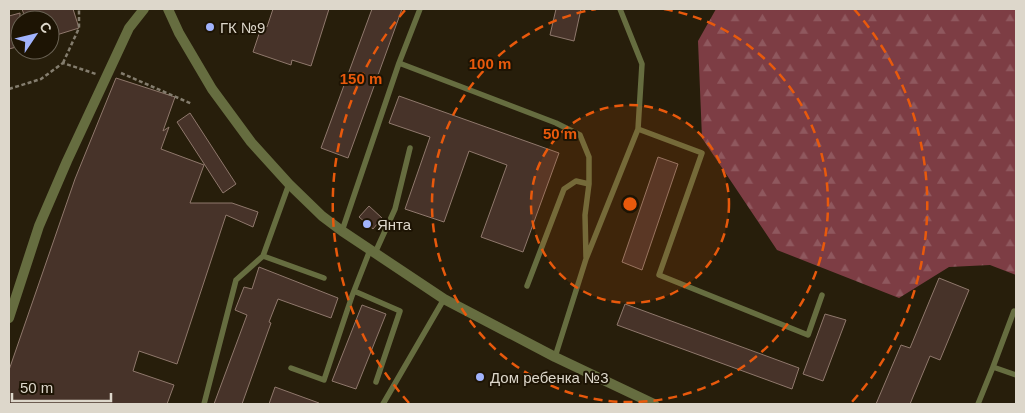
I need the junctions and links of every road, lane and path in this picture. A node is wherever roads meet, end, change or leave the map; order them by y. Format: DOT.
graph roads {
  1 [pos="79,9"];
  2 [pos="144,9"];
  3 [pos="168,9"];
  4 [pos="420,9"];
  5 [pos="620,9"];
  6 [pos="63,63"];
  7 [pos="399,63"];
  8 [pos="110,69"];
  9 [pos="98,75"];
  10 [pos="9,89"];
  11 [pos="192,104"];
  12 [pos="638,129"];
  13 [pos="410,148"];
  14 [pos="289,184"];
  15 [pos="589,184"];
  16 [pos="342,231"];
  17 [pos="373,252"];
  18 [pos="263,256"];
  19 [pos="586,259"];
  20 [pos="324,278"];
  21 [pos="527,286"];
  22 [pos="354,291"];
  23 [pos="822,295"];
  24 [pos="444,299"];
  25 [pos="1016,312"];
  26 [pos="9,318"];
  27 [pos="555,357"];
  28 [pos="993,367"];
  29 [pos="291,368"];
  30 [pos="1016,376"];
  31 [pos="376,382"];
  32 [pos="204,404"];
  33 [pos="383,404"];
  34 [pos="654,404"];
  35 [pos="978,404"];
  1 -- 6 [label="path"];
  2 -- 8 [label="street"];
  3 -- 14 [label="street"];
  4 -- 7 [label="lane"];
  5 -- 12 [label="lane"];
  6 -- 9 [label="path"];
  6 -- 10 [label="path"];
  7 -- 15 [label="lane"];
  7 -- 16 [label="lane"];
  8 -- 11 [label="path"];
  8 -- 26 [label="street"];
  12 -- 19 [label="lane"];
  12 -- 23 [label="lane"];
  13 -- 17 [label="lane"];
  14 -- 16 [label="street"];
  14 -- 18 [label="lane"];
  15 -- 19 [label="lane"];
  15 -- 21 [label="lane"];
  16 -- 17 [label="street"];
  17 -- 22 [label="lane"];
  17 -- 24 [label="street"];
  18 -- 20 [label="lane"];
  18 -- 32 [label="lane"];
  19 -- 27 [label="lane"];
  22 -- 29 [label="lane"];
  22 -- 31 [label="lane"];
  24 -- 27 [label="street"];
  24 -- 33 [label="lane"];
  25 -- 28 [label="lane"];
  27 -- 34 [label="street"];
  28 -- 30 [label="lane"];
  28 -- 35 [label="lane"];
}
